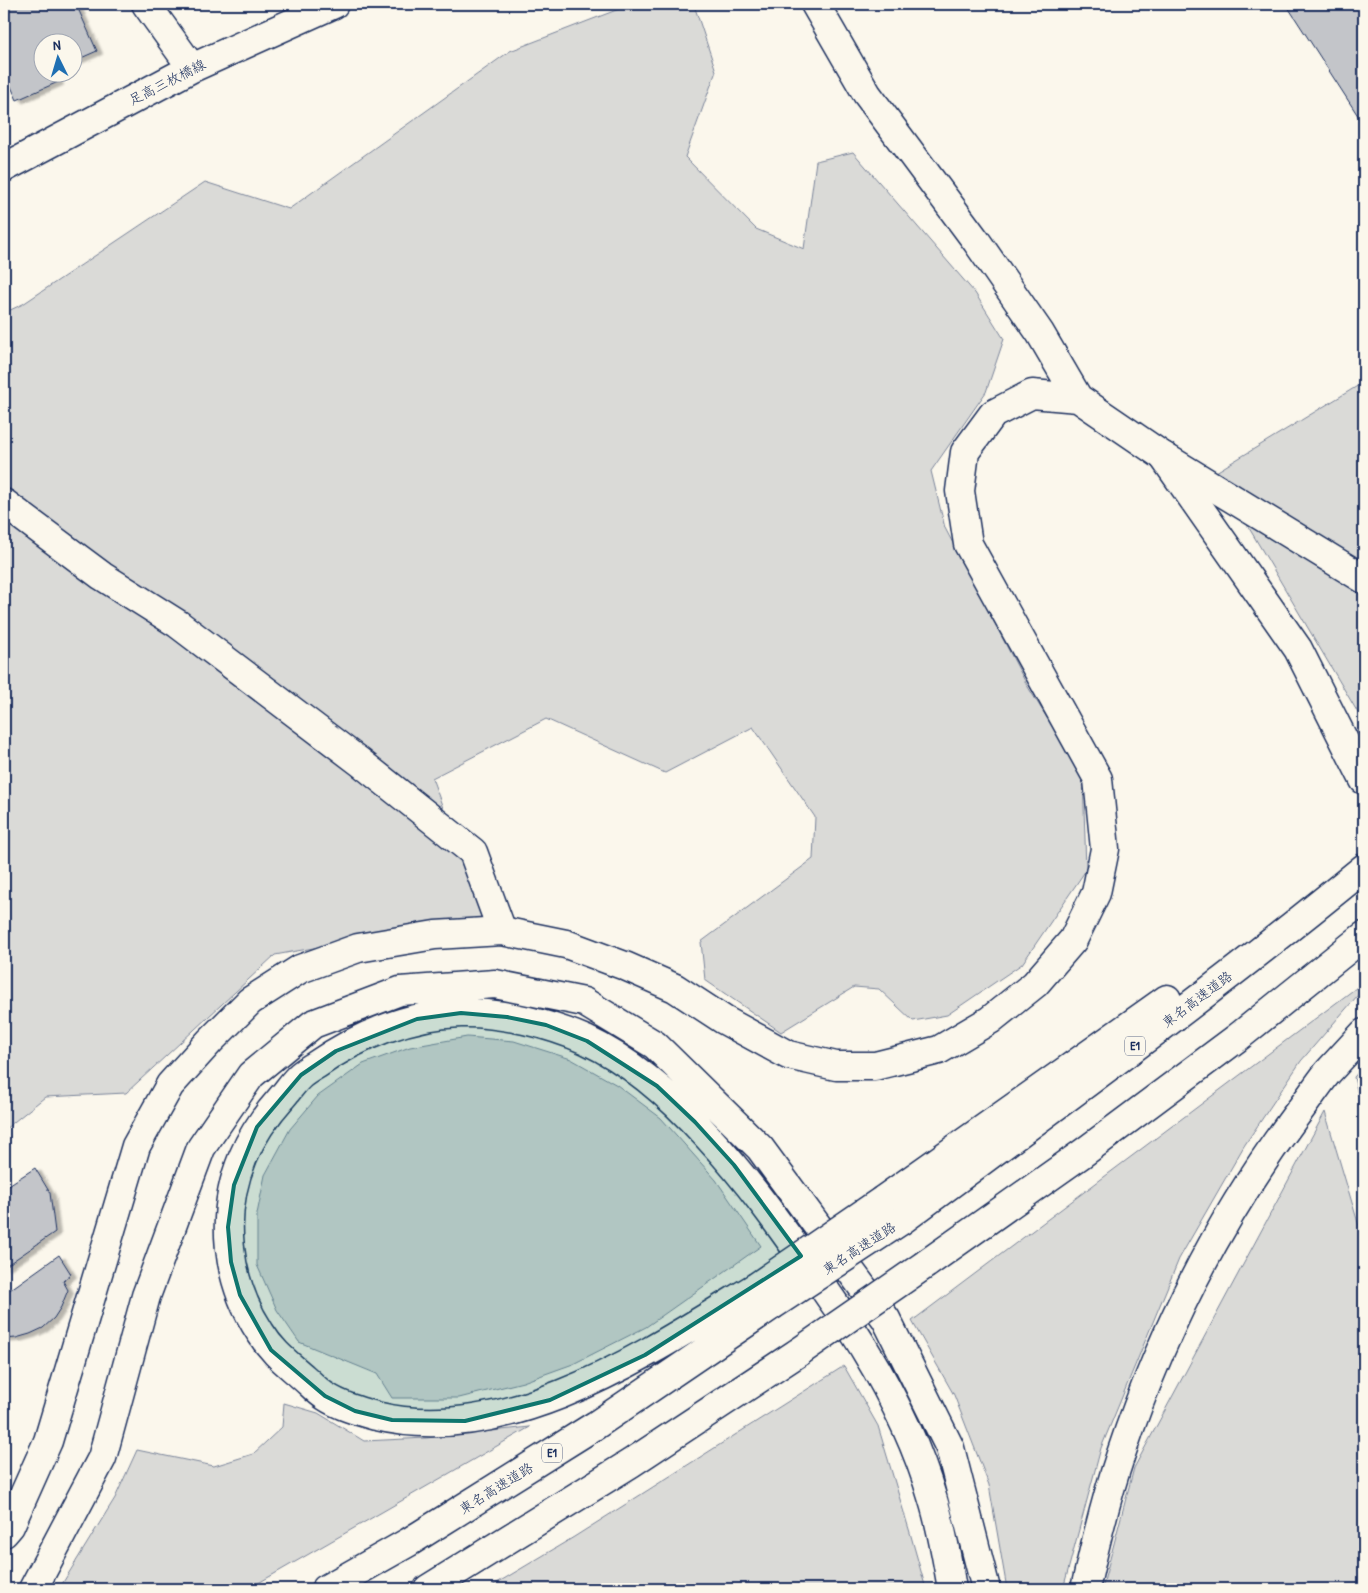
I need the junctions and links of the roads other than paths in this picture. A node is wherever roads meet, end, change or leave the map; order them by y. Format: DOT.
graph roads {
  1 [pos="146,4"];
  2 [pos="334,4"];
  3 [pos="815,4"];
  4 [pos="192,68"];
  5 [pos="4,168"];
  6 [pos="1078,398"];
  7 [pos="1163,456"];
  8 [pos="4,503"];
  9 [pos="1364,580"];
  10 [pos="1364,780"];
  11 [pos="1364,868"];
  12 [pos="1312,910"];
  13 [pos="502,931"];
  14 [pos="1364,936"];
  15 [pos="1364,1033"];
  16 [pos="763,1296"];
  17 [pos="4,1533"];
  18 [pos="33,1589"];
  19 [pos="326,1589"];
  20 [pos="428,1589"];
  21 [pos="952,1589"];
  22 [pos="986,1589"];
  23 [pos="1085,1589"];
  1 -- 4 [label="main road"];
  2 -- 4 [label="main road, 足高三枚橋線"];
  3 -- 6 [label="main road"];
  4 -- 5 [label="main road, 足高三枚橋線"];
  6 -- 7 [label="main road"];
  6 -- 13 [label="main road"];
  7 -- 9 [label="main road"];
  7 -- 10 [label="main road"];
  8 -- 13 [label="main road"];
  11 -- 12 [label="main road, 東名高速道路 / E1"];
  12 -- 16 [label="main road, bridge"];
  12 -- 16 [label="main road, 東名高速道路 / E1, bridge"];
  13 -- 17 [label="main road"];
  14 -- 20 [label="main road, bridge"];
  15 -- 23 [label="main road"];
  16 -- 19 [label="main road, 東名高速道路 / E1"];
  16 -- 21 [label="main road"];
  18 -- 22 [label="main road"];
}
